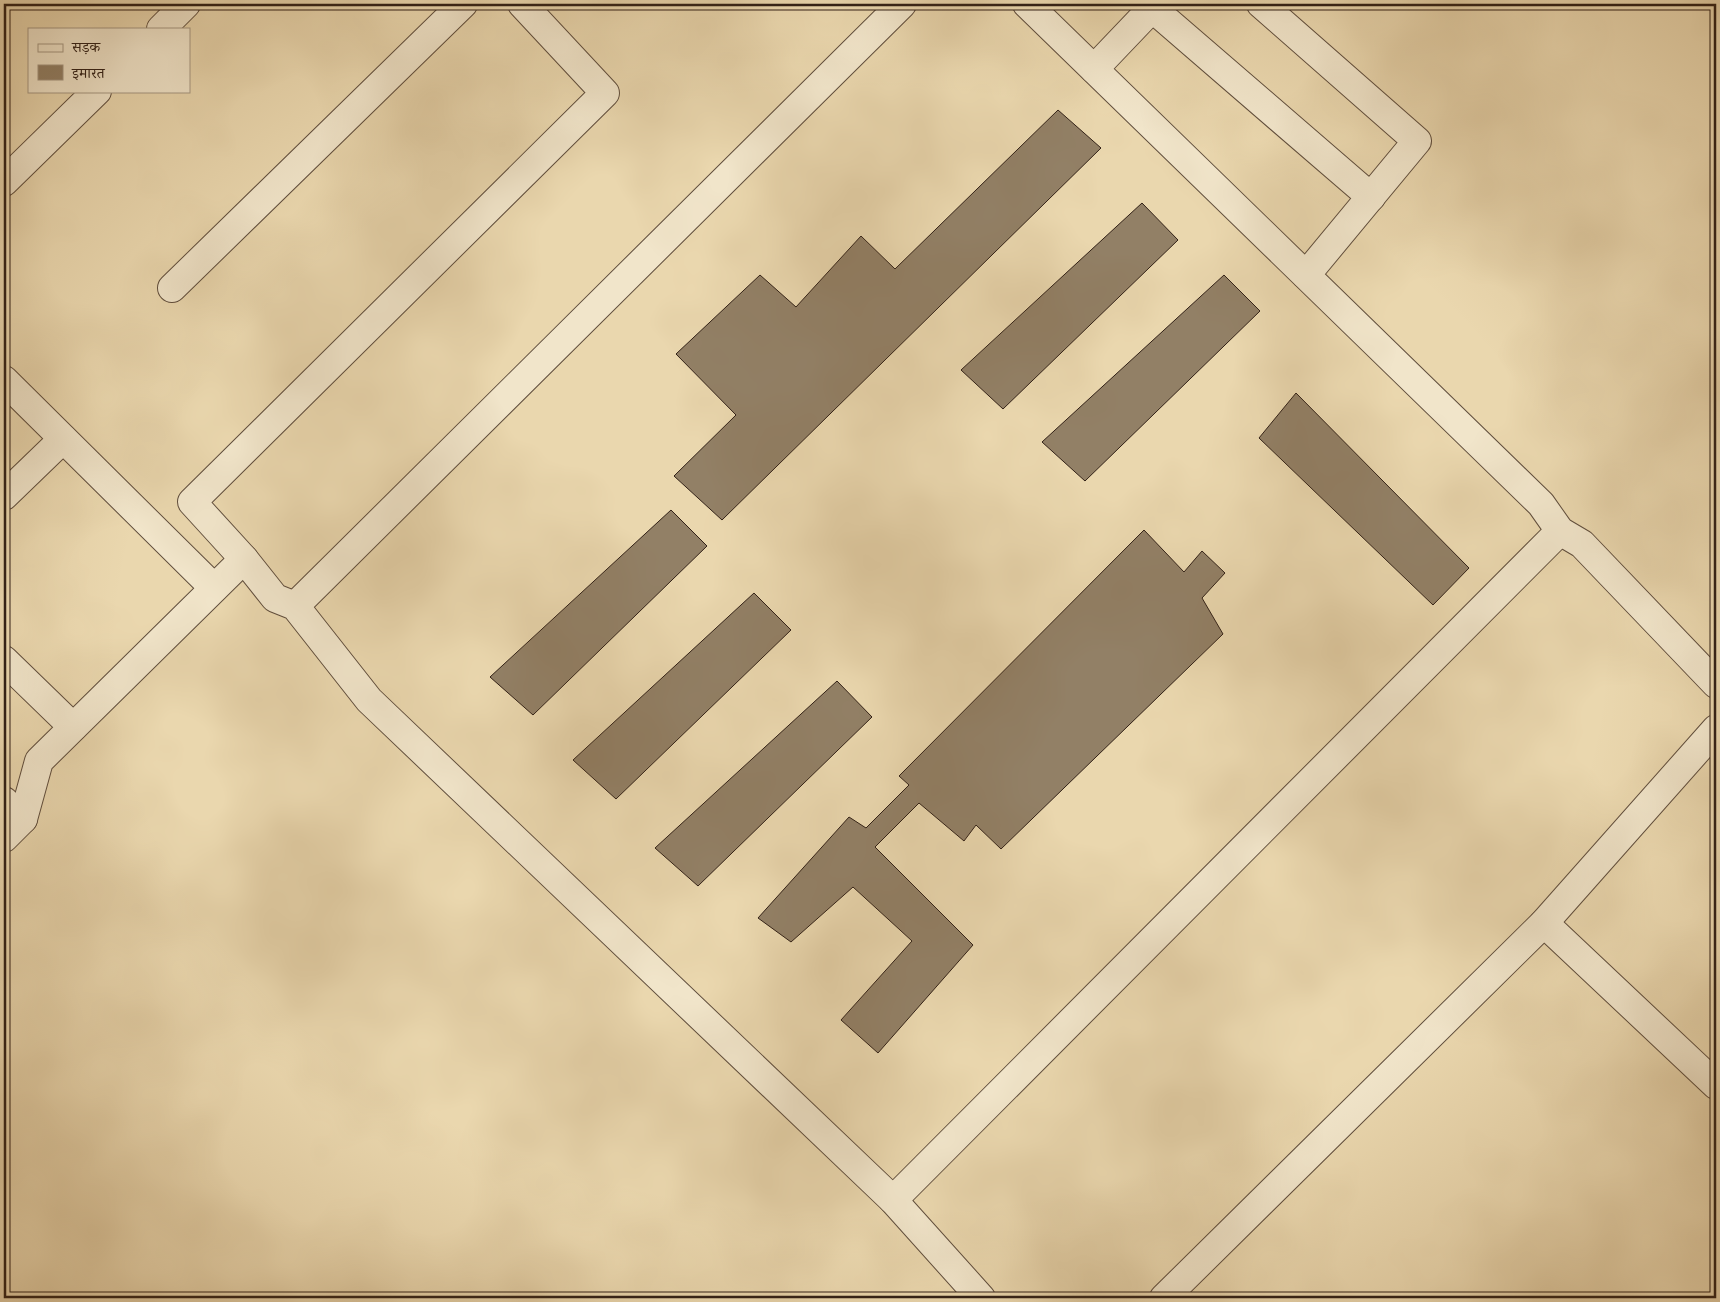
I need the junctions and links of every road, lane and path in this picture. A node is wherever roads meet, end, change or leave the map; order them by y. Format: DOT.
graph roads {
  1 [pos="186,4"];
  2 [pos="463,4"];
  3 [pos="522,4"];
  4 [pos="902,4"];
  5 [pos="1027,4"];
  6 [pos="1261,4"];
  7 [pos="1154,6"];
  8 [pos="161,28"];
  9 [pos="1094,69"];
  10 [pos="96,92"];
  11 [pos="4,182"];
  12 [pos="1371,197"];
  13 [pos="1306,275"];
  14 [pos="172,288"];
  15 [pos="4,380"];
  16 [pos="63,438"];
  17 [pos="4,496"];
  18 [pos="1560,531"];
  19 [pos="244,559"];
  20 [pos="214,588"];
  21 [pos="295,606"];
  22 [pos="4,660"];
  23 [pos="1716,684"];
  24 [pos="73,727"];
  25 [pos="1716,729"];
  26 [pos="13,810"];
  27 [pos="4,838"];
  28 [pos="1544,923"];
  29 [pos="1716,1085"];
  30 [pos="893,1200"];
  31 [pos="981,1298"];
  32 [pos="1164,1298"];
  1 -- 8 [label="street"];
  2 -- 14 [label="street"];
  3 -- 19 [label="street"];
  4 -- 21 [label="street"];
  5 -- 9 [label="street"];
  6 -- 12 [label="street"];
  7 -- 9 [label="street"];
  7 -- 12 [label="street"];
  9 -- 13 [label="street"];
  10 -- 11 [label="street"];
  12 -- 13 [label="street"];
  13 -- 18 [label="street"];
  15 -- 16 [label="street"];
  16 -- 17 [label="street"];
  16 -- 20 [label="street"];
  18 -- 23 [label="street"];
  18 -- 30 [label="street"];
  19 -- 20 [label="street"];
  19 -- 21 [label="street"];
  20 -- 24 [label="street"];
  21 -- 30 [label="street"];
  22 -- 24 [label="street"];
  24 -- 26 [label="street"];
  25 -- 28 [label="street"];
  26 -- 27 [label="street"];
  28 -- 29 [label="street"];
  28 -- 32 [label="street"];
  30 -- 31 [label="street"];
}
